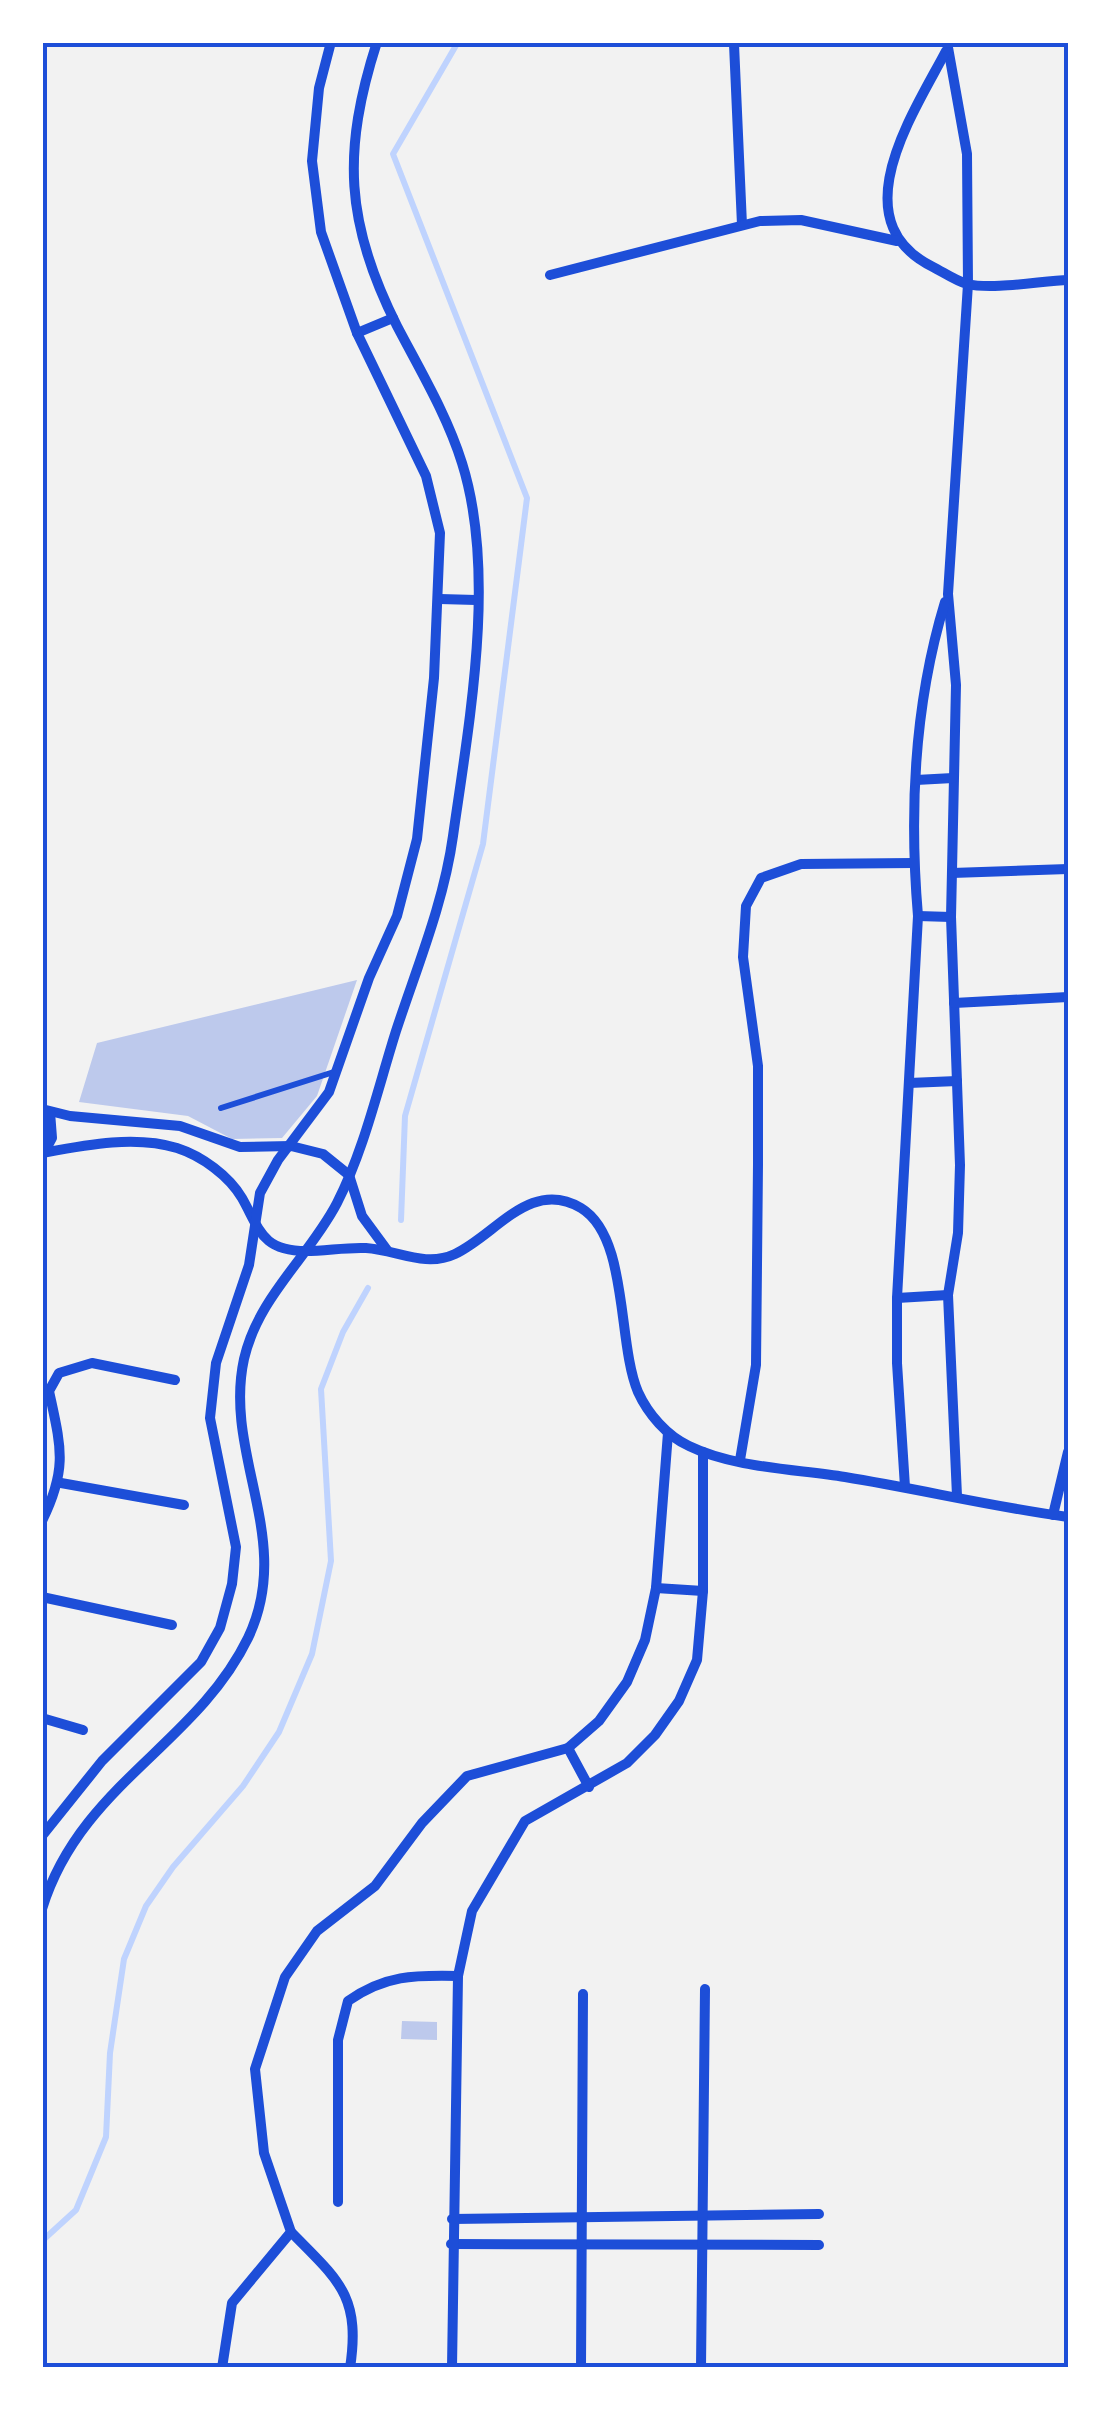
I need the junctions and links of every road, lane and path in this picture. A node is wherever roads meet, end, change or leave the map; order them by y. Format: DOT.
graph roads {
  1 [pos="331,42"];
  2 [pos="376,42"];
  3 [pos="734,44"];
  4 [pos="947,46"];
  5 [pos="742,225"];
  6 [pos="897,241"];
  7 [pos="550,275"];
  8 [pos="1068,280"];
  9 [pos="968,284"];
  10 [pos="393,318"];
  11 [pos="356,334"];
  12 [pos="948,594"];
  13 [pos="440,598"];
  14 [pos="476,600"];
  15 [pos="953,778"];
  16 [pos="916,780"];
  17 [pos="914,863"];
  18 [pos="1068,870"];
  19 [pos="952,873"];
  20 [pos="918,916"];
  21 [pos="952,918"];
  22 [pos="1068,997"];
  23 [pos="954,1004"];
  24 [pos="337,1071"];
  25 [pos="957,1081"];
  26 [pos="909,1084"];
  27 [pos="220,1108"];
  28 [pos="46,1111"];
  29 [pos="291,1146"];
  30 [pos="43,1153"];
  31 [pos="349,1175"];
  32 [pos="255,1231"];
  33 [pos="306,1251"];
  34 [pos="388,1251"];
  35 [pos="948,1296"];
  36 [pos="898,1298"];
  37 [pos="176,1380"];
  38 [pos="668,1433"];
  39 [pos="703,1452"];
  40 [pos="1068,1452"];
  41 [pos="740,1460"];
  42 [pos="61,1483"];
  43 [pos="905,1487"];
  44 [pos="957,1496"];
  45 [pos="184,1504"];
  46 [pos="1053,1515"];
  47 [pos="1068,1517"];
  48 [pos="42,1522"];
  49 [pos="656,1588"];
  50 [pos="703,1591"];
  51 [pos="42,1597"];
  52 [pos="172,1626"];
  53 [pos="42,1718"];
  54 [pos="83,1730"];
  55 [pos="568,1748"];
  56 [pos="590,1787"];
  57 [pos="42,1836"];
  58 [pos="42,1909"];
  59 [pos="458,1976"];
  60 [pos="705,1989"];
  61 [pos="583,1994"];
  62 [pos="338,2202"];
  63 [pos="819,2214"];
  64 [pos="702,2215"];
  65 [pos="452,2219"];
  66 [pos="583,2219"];
  67 [pos="291,2232"];
  68 [pos="702,2242"];
  69 [pos="583,2243"];
  70 [pos="451,2244"];
  71 [pos="819,2245"];
  72 [pos="222,2368"];
  73 [pos="350,2368"];
  74 [pos="452,2368"];
  75 [pos="581,2368"];
  76 [pos="702,2368"];
  1 -- 11 [label="street"];
  2 -- 10 [label="street"];
  3 -- 5 [label="street"];
  4 -- 6 [label="street"];
  4 -- 9 [label="street"];
  5 -- 6 [label="street"];
  5 -- 7 [label="street"];
  6 -- 9 [label="street"];
  8 -- 9 [label="street"];
  9 -- 12 [label="street"];
  10 -- 11 [label="street"];
  10 -- 14 [label="street"];
  11 -- 13 [label="street"];
  12 -- 15 [label="street"];
  12 -- 16 [label="street"];
  13 -- 14 [label="street"];
  13 -- 24 [label="street"];
  14 -- 31 [label="street"];
  15 -- 16 [label="street"];
  15 -- 19 [label="street"];
  16 -- 17 [label="street"];
  17 -- 20 [label="street"];
  17 -- 41 [label="street"];
  18 -- 19 [label="street"];
  19 -- 21 [label="street"];
  20 -- 21 [label="street"];
  20 -- 26 [label="street"];
  21 -- 23 [label="street"];
  22 -- 23 [label="street"];
  23 -- 25 [label="street"];
  24 -- 27 [label="lane"];
  24 -- 29 [label="street"];
  25 -- 26 [label="street"];
  25 -- 35 [label="street"];
  26 -- 36 [label="street"];
  28 -- 29 [label="street"];
  28 -- 30 [label="street"];
  29 -- 31 [label="street"];
  29 -- 32 [label="street"];
  30 -- 32 [label="street"];
  31 -- 33 [label="street"];
  31 -- 34 [label="street"];
  32 -- 33 [label="street"];
  32 -- 57 [label="street"];
  33 -- 34 [label="street"];
  33 -- 58 [label="street"];
  34 -- 38 [label="street"];
  35 -- 36 [label="street"];
  35 -- 44 [label="street"];
  36 -- 43 [label="street"];
  37 -- 42 [label="street"];
  38 -- 39 [label="street"];
  38 -- 49 [label="street"];
  39 -- 41 [label="street"];
  39 -- 50 [label="street"];
  40 -- 46 [label="street"];
  41 -- 43 [label="street"];
  42 -- 45 [label="street"];
  42 -- 48 [label="street"];
  43 -- 44 [label="street"];
  44 -- 46 [label="street"];
  46 -- 47 [label="street"];
  49 -- 50 [label="street"];
  49 -- 55 [label="street"];
  50 -- 56 [label="street"];
  51 -- 52 [label="street"];
  53 -- 54 [label="street"];
  55 -- 56 [label="street"];
  55 -- 67 [label="street"];
  56 -- 59 [label="street"];
  59 -- 62 [label="street"];
  59 -- 65 [label="street"];
  60 -- 64 [label="street"];
  61 -- 66 [label="street"];
  63 -- 64 [label="street"];
  64 -- 66 [label="street"];
  64 -- 68 [label="street"];
  65 -- 66 [label="street"];
  65 -- 70 [label="street"];
  66 -- 69 [label="street"];
  67 -- 72 [label="street"];
  67 -- 73 [label="street"];
  68 -- 69 [label="street"];
  68 -- 71 [label="street"];
  68 -- 76 [label="street"];
  69 -- 70 [label="street"];
  69 -- 75 [label="street"];
  70 -- 74 [label="street"];
}
